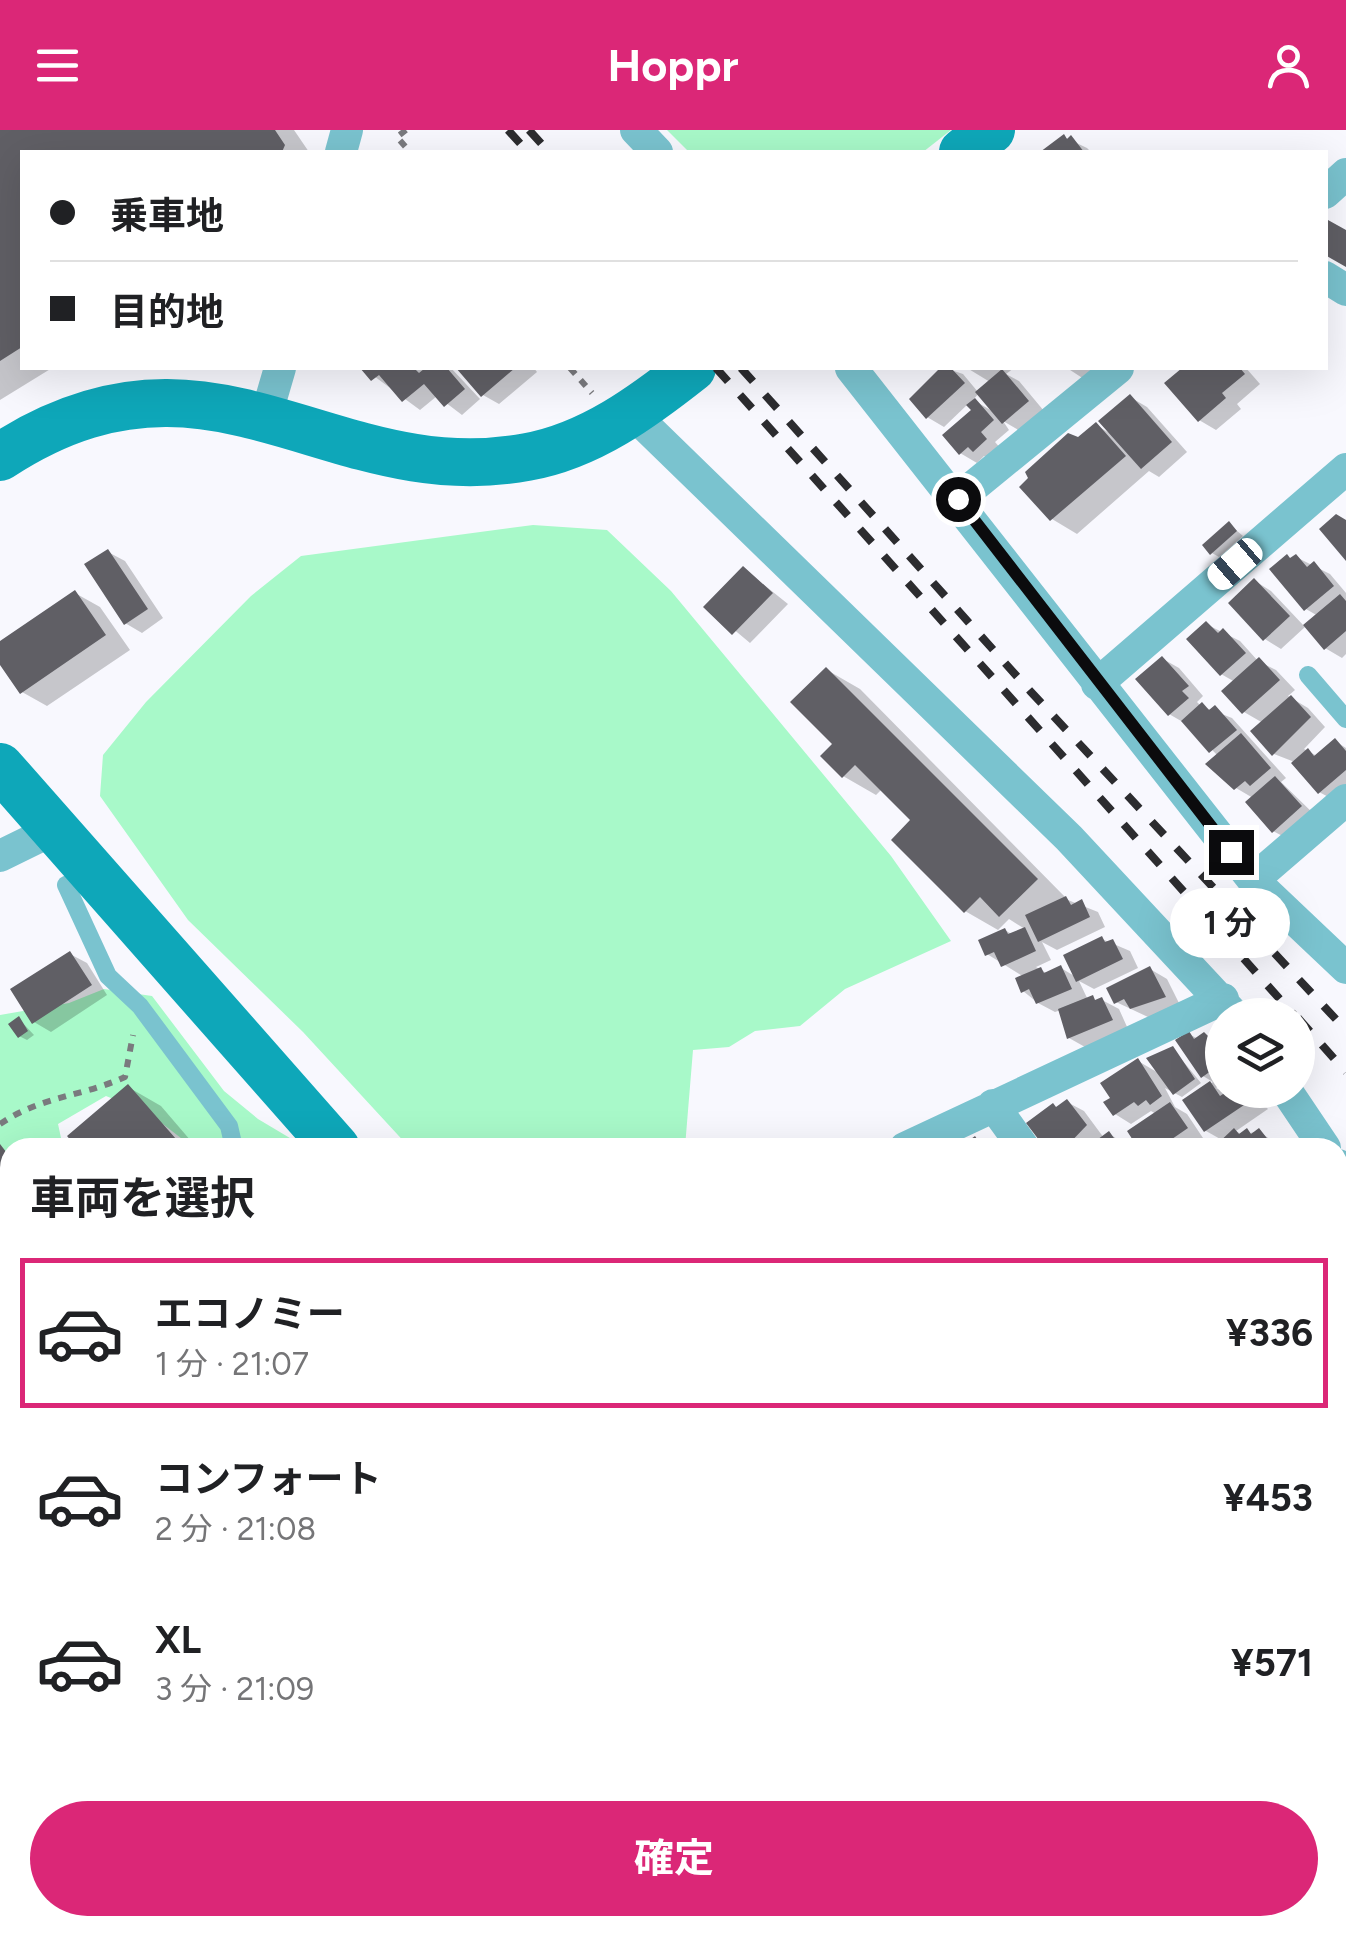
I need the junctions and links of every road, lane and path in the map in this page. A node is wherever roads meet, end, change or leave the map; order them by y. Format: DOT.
graph roads {
  1 [pos="406,130"];
  2 [pos="636,130"];
  3 [pos="991,130"];
  4 [pos="384,134"];
  5 [pos="396,138"];
  6 [pos="408,150"];
  7 [pos="655,150"];
  8 [pos="965,150"];
  9 [pos="279,370"];
  10 [pos="853,370"];
  11 [pos="1116,370"];
  12 [pos="661,392"];
  13 [pos="266,416"];
  14 [pos="0,456"];
  15 [pos="1346,469"];
  16 [pos="958,499"];
  17 [pos="1308,675"];
  18 [pos="1097,684"];
  19 [pos="1346,719"];
  20 [pos="0,767"];
  21 [pos="1346,800"];
  22 [pos="53,830"];
  23 [pos="0,856"];
  24 [pos="92,874"];
  25 [pos="1253,880"];
  26 [pos="1346,968"];
  27 [pos="1220,998"];
  28 [pos="1205,1017"];
  29 [pos="125,1078"];
  30 [pos="992,1105"];
  31 [pos="1298,1108"];
  32 [pos="0,1124"];
  33 [pos="232,1138"];
  34 [pos="327,1138"];
  35 [pos="925,1138"];
  36 [pos="1017,1138"];
  37 [pos="1318,1138"];
  1 -- 5 [label="path"];
  2 -- 7 [label="street"];
  3 -- 8 [label="street"];
  4 -- 5 [label="path"];
  5 -- 6 [label="path"];
  9 -- 13 [label="street"];
  10 -- 16 [label="street"];
  11 -- 16 [label="street"];
  12 -- 13 [label="street"];
  12 -- 27 [label="street"];
  13 -- 14 [label="street"];
  15 -- 18 [label="street"];
  16 -- 18 [label="street"];
  17 -- 19 [label="lane"];
  18 -- 25 [label="street"];
  20 -- 22 [label="street"];
  21 -- 25 [label="street"];
  22 -- 23 [label="street"];
  22 -- 24 [label="street"];
  24 -- 33 [label="lane"];
  24 -- 34 [label="street"];
  25 -- 26 [label="street"];
  28 -- 30 [label="street"];
  29 -- 32 [label="path"];
  30 -- 35 [label="street"];
  30 -- 36 [label="street"];
  31 -- 37 [label="street"];
}
